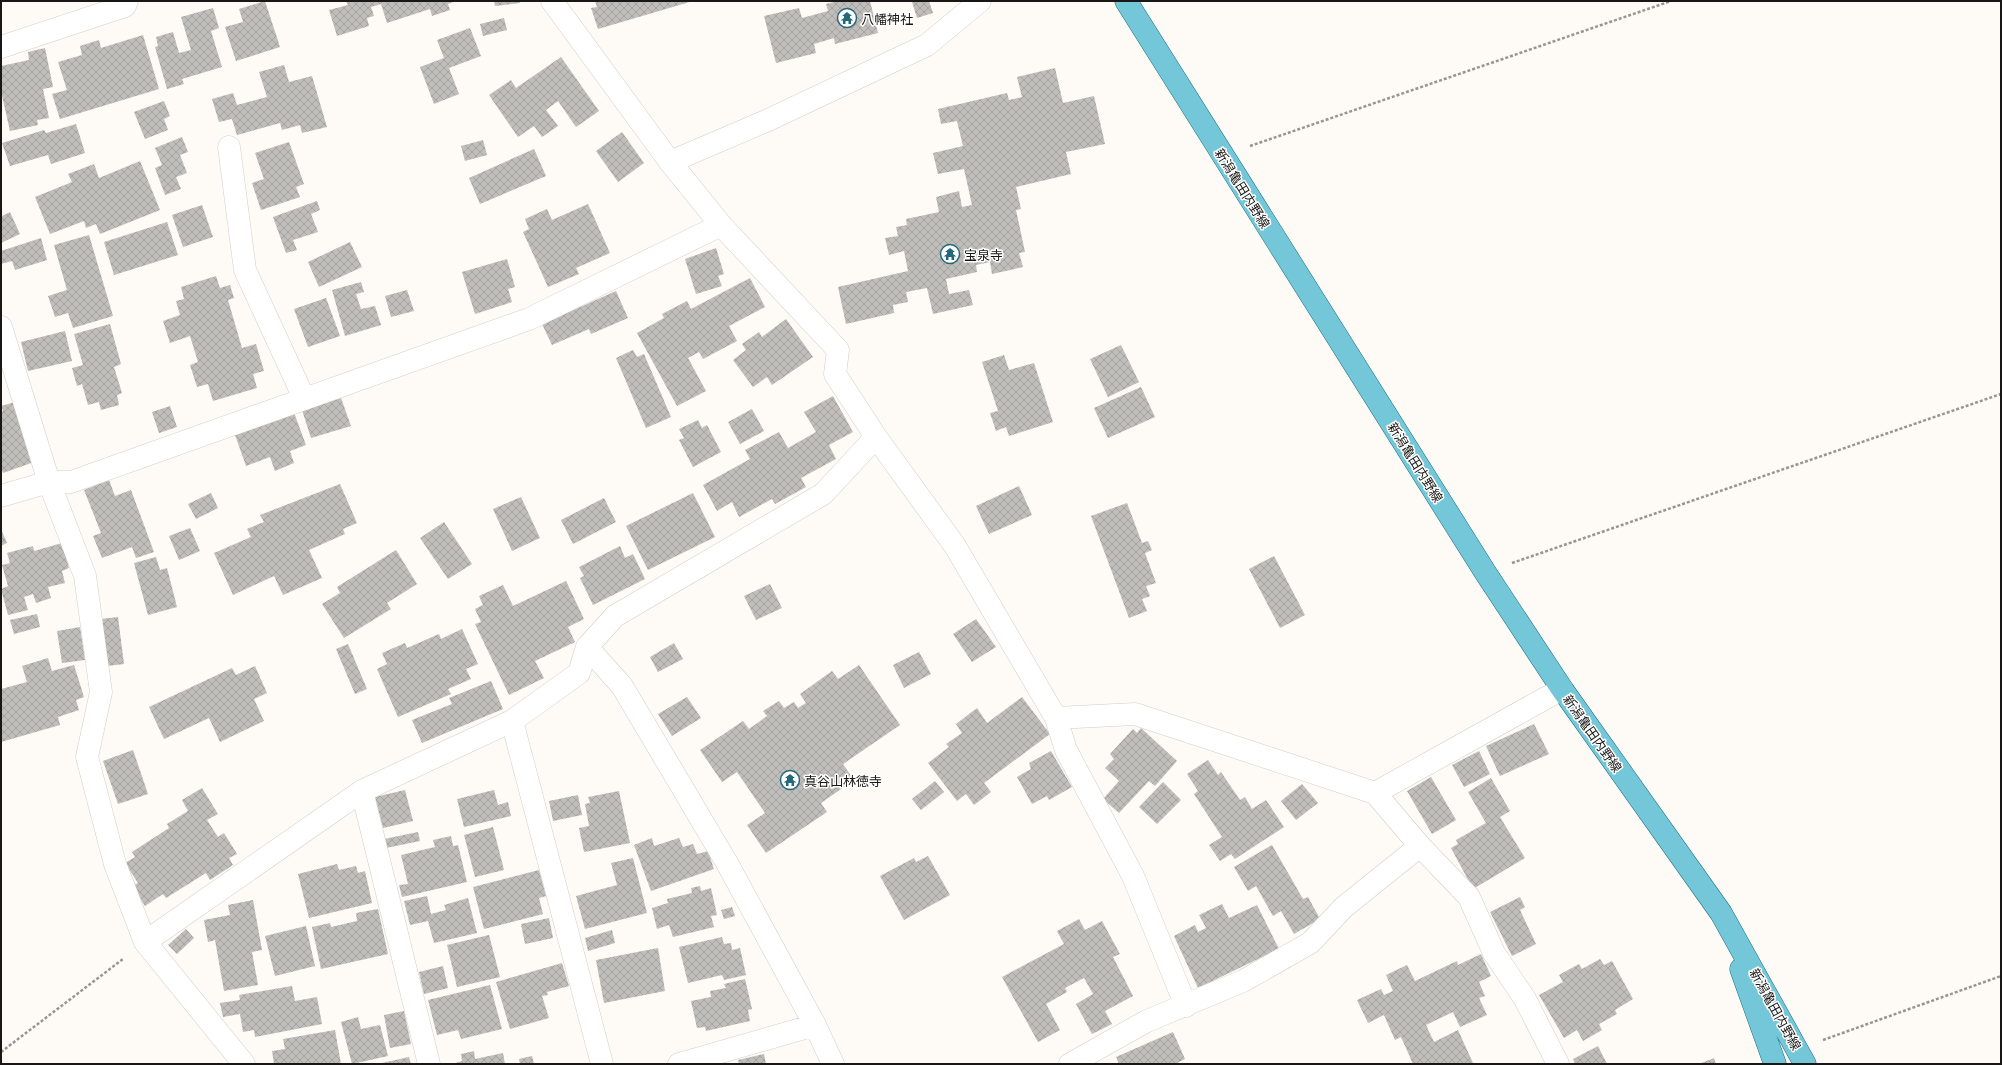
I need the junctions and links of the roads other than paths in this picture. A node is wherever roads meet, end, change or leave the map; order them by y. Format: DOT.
graph roads {
  1 [pos="127,1"];
  2 [pos="552,1"];
  3 [pos="980,1"];
  4 [pos="1126,1"];
  5 [pos="1,47"];
  6 [pos="229,147"];
  7 [pos="670,162"];
  8 [pos="721,225"];
  9 [pos="1,327"];
  10 [pos="304,398"];
  11 [pos="876,437"];
  12 [pos="50,482"];
  13 [pos="1,496"];
  14 [pos="586,647"];
  15 [pos="1562,689"];
  16 [pos="1056,718"];
  17 [pos="512,721"];
  18 [pos="362,791"];
  19 [pos="1375,793"];
  20 [pos="1420,846"];
  21 [pos="1721,913"];
  22 [pos="146,942"];
  23 [pos="1186,1006"];
  24 [pos="815,1025"];
  25 [pos="1802,1056"];
  26 [pos="1553,1062"];
  27 [pos="244,1064"];
  28 [pos="429,1064"];
  29 [pos="602,1064"];
  30 [pos="680,1064"];
  31 [pos="833,1064"];
  32 [pos="1070,1064"];
  33 [pos="1775,1064"];
  1 -- 5 [label="street"];
  2 -- 7 [label="street"];
  3 -- 7 [label="street"];
  4 -- 15 [label="main road, 新潟亀田内野線"];
  6 -- 10 [label="street"];
  7 -- 8 [label="street"];
  8 -- 10 [label="street"];
  8 -- 11 [label="street"];
  9 -- 12 [label="street"];
  10 -- 12 [label="street"];
  11 -- 14 [label="street"];
  11 -- 16 [label="street"];
  12 -- 13 [label="street"];
  12 -- 22 [label="street"];
  14 -- 17 [label="street"];
  14 -- 24 [label="street"];
  15 -- 19 [label="street"];
  15 -- 21 [label="main road, 新潟亀田内野線"];
  16 -- 19 [label="street"];
  16 -- 23 [label="street"];
  17 -- 18 [label="street"];
  17 -- 29 [label="street"];
  18 -- 22 [label="street"];
  18 -- 28 [label="street"];
  19 -- 20 [label="street"];
  20 -- 23 [label="street"];
  20 -- 26 [label="street"];
  21 -- 25 [label="main road, 新潟亀田内野線"];
  21 -- 33 [label="main road, 新潟亀田内野線"];
  22 -- 27 [label="street"];
  23 -- 32 [label="street"];
  24 -- 30 [label="street"];
  24 -- 31 [label="street"];
}
